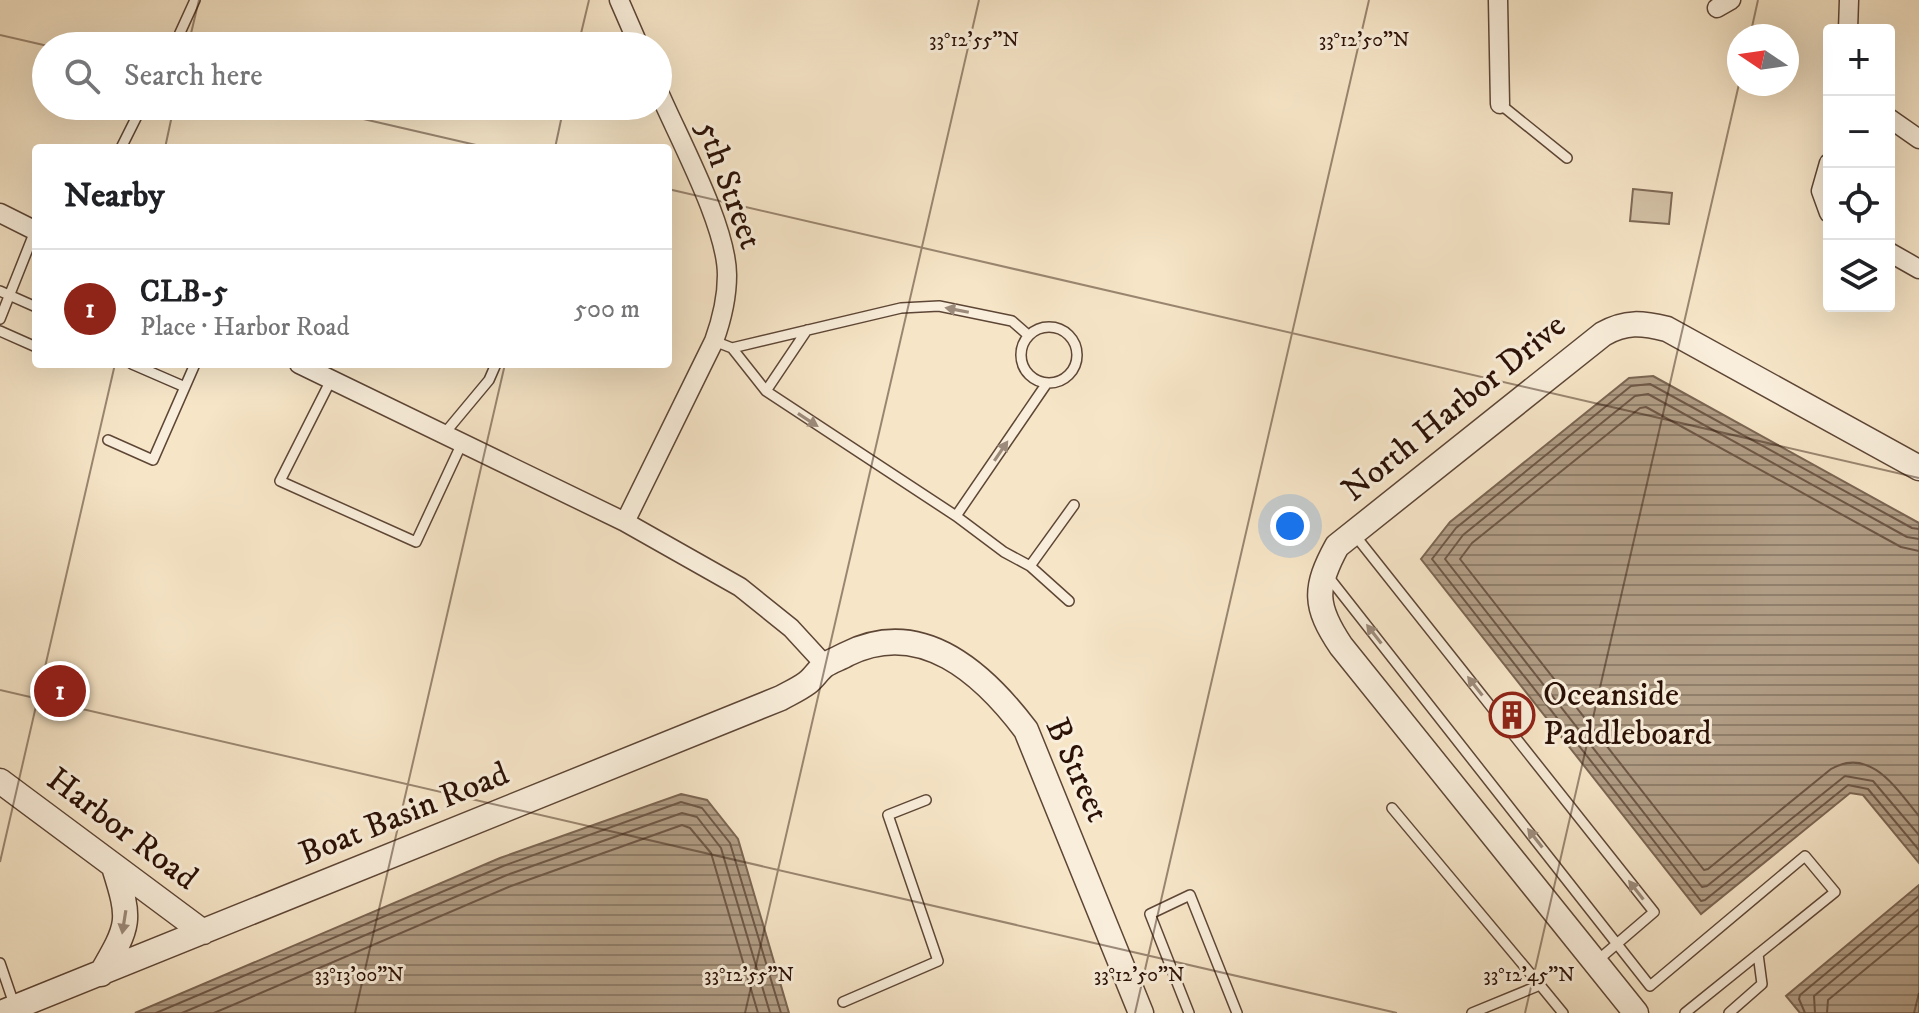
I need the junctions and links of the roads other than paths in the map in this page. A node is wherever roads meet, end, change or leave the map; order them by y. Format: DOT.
graph roads {
  1 [pos="195,0"];
  2 [pos="619,0"];
  3 [pos="1498,0"];
  4 [pos="1849,0"];
  5 [pos="1848,24"];
  6 [pos="180,32"];
  7 [pos="633,32"];
  8 [pos="1500,104"];
  9 [pos="135,120"];
  10 [pos="671,120"];
  11 [pos="1895,122"];
  12 [pos="1919,139"];
  13 [pos="123,144"];
  14 [pos="1567,158"];
  15 [pos="0,213"];
  16 [pos="32,229"];
  17 [pos="32,239"];
  18 [pos="1895,255"];
  19 [pos="1919,269"];
  20 [pos="5,294"];
  21 [pos="32,305"];
  22 [pos="0,319"];
  23 [pos="807,330"];
  24 [pos="0,331"];
  25 [pos="1028,335"];
  26 [pos="723,344"];
  27 [pos="32,345"];
  28 [pos="141,368"];
  29 [pos="193,368"];
  30 [pos="307,368"];
  31 [pos="494,368"];
  32 [pos="331,380"];
  33 [pos="1047,383"];
  34 [pos="185,387"];
  35 [pos="766,391"];
  36 [pos="444,434"];
  37 [pos="108,440"];
  38 [pos="462,443"];
  39 [pos="1919,468"];
  40 [pos="1074,505"];
  41 [pos="956,516"];
  42 [pos="625,522"];
  43 [pos="1353,533"];
  44 [pos="1030,566"];
  45 [pos="1323,570"];
  46 [pos="1069,601"];
  47 [pos="825,665"];
  48 [pos="0,781"];
  49 [pos="926,800"];
  50 [pos="1392,808"];
  51 [pos="114,867"];
  52 [pos="203,932"];
  53 [pos="1618,943"];
  54 [pos="1758,954"];
  55 [pos="1595,962"];
  56 [pos="0,963"];
  57 [pos="101,974"];
  58 [pos="1540,985"];
  59 [pos="843,1002"];
  60 [pos="8,1010"];
  61 [pos="1141,1013"];
  62 [pos="1189,1013"];
  63 [pos="1237,1013"];
  64 [pos="1472,1013"];
  65 [pos="1563,1013"];
  66 [pos="1636,1013"];
  67 [pos="1685,1013"];
  68 [pos="1729,1013"];
  1 -- 6 [label="lane"];
  2 -- 7 [label="street"];
  3 -- 8 [label="street"];
  4 -- 5 [label="street"];
  8 -- 14 [label="lane"];
  9 -- 13 [label="lane"];
  10 -- 26 [label="street, 5th Street"];
  11 -- 12 [label="street"];
  15 -- 16 [label="street"];
  17 -- 20 [label="lane"];
  18 -- 19 [label="street"];
  20 -- 21 [label="lane"];
  20 -- 22 [label="lane"];
  25 -- 23 [label="lane, one-way"];
  23 -- 26 [label="lane"];
  23 -- 35 [label="lane"];
  24 -- 27 [label="lane"];
  25 -- 33 [label="lane"];
  25 -- 33 [label="lane"];
  26 -- 35 [label="lane"];
  26 -- 42 [label="street, 5th Street"];
  28 -- 34 [label="lane"];
  29 -- 34 [label="lane"];
  30 -- 32 [label="street"];
  31 -- 36 [label="lane"];
  32 -- 36 [label="street"];
  32 -- 38 [label="lane"];
  41 -- 33 [label="lane, one-way"];
  34 -- 37 [label="lane"];
  35 -- 41 [label="lane, one-way"];
  36 -- 38 [label="street"];
  38 -- 42 [label="street"];
  39 -- 43 [label="street, North Harbor Drive"];
  40 -- 44 [label="lane"];
  41 -- 44 [label="lane"];
  42 -- 47 [label="street"];
  43 -- 45 [label="street, North Harbor Drive"];
  53 -- 43 [label="lane, one-way"];
  44 -- 46 [label="lane"];
  53 -- 45 [label="lane, one-way"];
  45 -- 55 [label="street"];
  47 -- 52 [label="street, Boat Basin Road"];
  47 -- 61 [label="street, B Street"];
  48 -- 51 [label="street, Harbor Road"];
  49 -- 59 [label="lane"];
  50 -- 58 [label="lane"];
  51 -- 52 [label="street, Harbor Road"];
  51 -- 57 [label="street, one-way"];
  52 -- 57 [label="street, Boat Basin Road"];
  53 -- 54 [label="lane"];
  53 -- 55 [label="lane"];
  54 -- 67 [label="lane"];
  54 -- 68 [label="lane"];
  55 -- 66 [label="street"];
  56 -- 60 [label="lane"];
  57 -- 60 [label="street, Boat Basin Road"];
  58 -- 64 [label="lane"];
  58 -- 65 [label="lane"];
  62 -- 63 [label="lane"];
}
